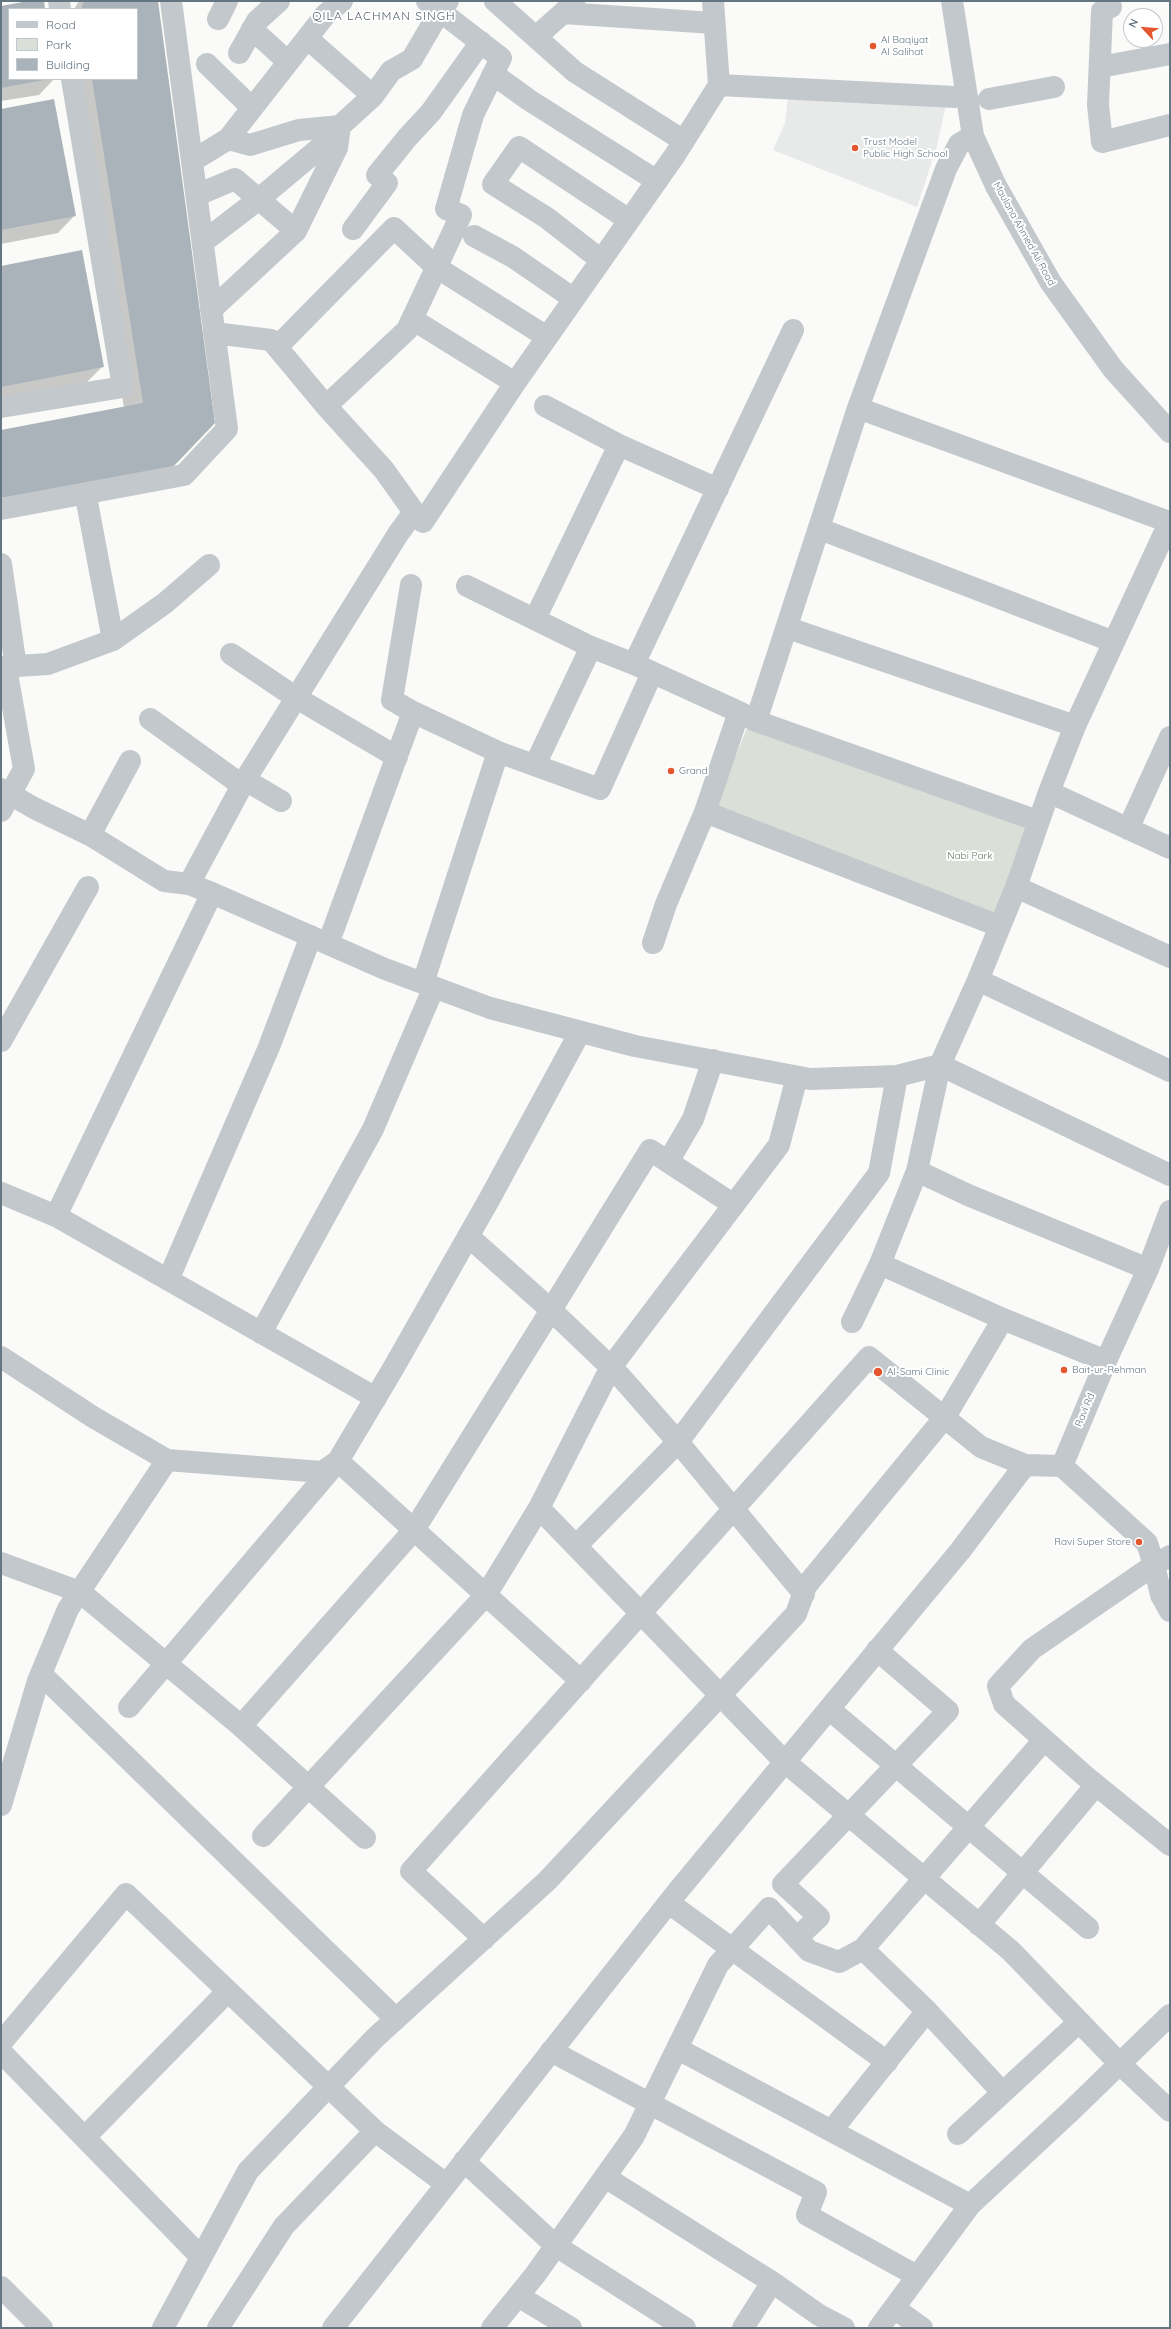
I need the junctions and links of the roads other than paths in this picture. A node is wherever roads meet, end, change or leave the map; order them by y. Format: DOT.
graph roads {
  1 [pos="171,1"];
  2 [pos="279,1"];
  3 [pos="342,1"];
  4 [pos="495,1"];
  5 [pos="713,1"];
  6 [pos="952,1"];
  7 [pos="1109,1"];
  8 [pos="438,4"];
  9 [pos="570,7"];
  10 [pos="714,23"];
  11 [pos="252,29"];
  12 [pos="536,37"];
  13 [pos="307,38"];
  14 [pos="481,42"];
  15 [pos="239,53"];
  16 [pos="1170,54"];
  17 [pos="288,62"];
  18 [pos="207,64"];
  19 [pos="1100,67"];
  20 [pos="493,74"];
  21 [pos="72,80"];
  22 [pos="719,85"];
  23 [pos="1054,87"];
  24 [pos="373,96"];
  25 [pos="954,97"];
  26 [pos="989,99"];
  27 [pos="252,108"];
  28 [pos="1170,125"];
  29 [pos="340,126"];
  30 [pos="973,136"];
  31 [pos="228,139"];
  32 [pos="684,141"];
  33 [pos="337,148"];
  34 [pos="192,161"];
  35 [pos="657,181"];
  36 [pos="197,195"];
  37 [pos="259,199"];
  38 [pos="629,220"];
  39 [pos="353,229"];
  40 [pos="296,231"];
  41 [pos="474,236"];
  42 [pos="203,242"];
  43 [pos="601,260"];
  44 [pos="436,267"];
  45 [pos="574,299"];
  46 [pos="212,310"];
  47 [pos="412,319"];
  48 [pos="793,330"];
  49 [pos="214,333"];
  50 [pos="547,337"];
  51 [pos="278,348"];
  52 [pos="515,383"];
  53 [pos="326,406"];
  54 [pos="545,406"];
  55 [pos="1,407"];
  56 [pos="858,408"];
  57 [pos="1170,432"];
  58 [pos="619,445"];
  59 [pos="718,489"];
  60 [pos="87,502"];
  61 [pos="1,509"];
  62 [pos="414,512"];
  63 [pos="1170,522"];
  64 [pos="820,529"];
  65 [pos="1,564"];
  66 [pos="209,565"];
  67 [pos="411,585"];
  68 [pos="467,586"];
  69 [pos="535,619"];
  70 [pos="788,628"];
  71 [pos="113,640"];
  72 [pos="1114,642"];
  73 [pos="592,647"];
  74 [pos="231,654"];
  75 [pos="8,668"];
  76 [pos="643,668"];
  77 [pos="295,697"];
  78 [pos="414,712"];
  79 [pos="748,717"];
  80 [pos="150,719"];
  81 [pos="1076,726"];
  82 [pos="1170,737"];
  83 [pos="498,752"];
  84 [pos="397,757"];
  85 [pos="130,761"];
  86 [pos="535,765"];
  87 [pos="244,783"];
  88 [pos="1049,792"];
  89 [pos="4,798"];
  90 [pos="281,801"];
  91 [pos="705,812"];
  92 [pos="1038,821"];
  93 [pos="1128,829"];
  94 [pos="90,835"];
  95 [pos="1170,848"];
  96 [pos="189,884"];
  97 [pos="88,887"];
  98 [pos="1016,887"];
  99 [pos="212,892"];
  100 [pos="998,926"];
  101 [pos="319,940"];
  102 [pos="653,943"];
  103 [pos="1170,957"];
  104 [pos="978,980"];
  105 [pos="429,985"];
  106 [pos="580,1032"];
  107 [pos="1,1041"];
  108 [pos="713,1060"];
  109 [pos="940,1065"];
  110 [pos="1170,1071"];
  111 [pos="897,1076"];
  112 [pos="797,1077"];
  113 [pos="668,1162"];
  114 [pos="917,1171"];
  115 [pos="1170,1175"];
  116 [pos="1,1193"];
  117 [pos="734,1205"];
  118 [pos="1170,1211"];
  119 [pos="56,1216"];
  120 [pos="468,1236"];
  121 [pos="880,1264"];
  122 [pos="1148,1270"];
  123 [pos="168,1280"];
  124 [pos="551,1310"];
  125 [pos="1003,1319"];
  126 [pos="852,1322"];
  127 [pos="261,1333"];
  128 [pos="1,1357"];
  129 [pos="1106,1361"];
  130 [pos="611,1367"];
  131 [pos="376,1398"];
  132 [pos="945,1417"];
  133 [pos="678,1442"];
  134 [pos="167,1460"];
  135 [pos="338,1461"];
  136 [pos="1025,1465"];
  137 [pos="1062,1466"];
  138 [pos="539,1508"];
  139 [pos="735,1509"];
  140 [pos="414,1530"];
  141 [pos="576,1546"];
  142 [pos="1162,1560"];
  143 [pos="1,1562"];
  144 [pos="80,1592"];
  145 [pos="804,1594"];
  146 [pos="486,1595"];
  147 [pos="1170,1611"];
  148 [pos="641,1614"];
  149 [pos="877,1650"];
  150 [pos="167,1663"];
  151 [pos="41,1674"];
  152 [pos="581,1681"];
  153 [pos="720,1695"];
  154 [pos="130,1707"];
  155 [pos="829,1709"];
  156 [pos="241,1726"];
  157 [pos="1044,1740"];
  158 [pos="784,1762"];
  159 [pos="896,1765"];
  160 [pos="1096,1785"];
  161 [pos="308,1787"];
  162 [pos="3,1792"];
  163 [pos="849,1815"];
  164 [pos="969,1827"];
  165 [pos="263,1836"];
  166 [pos="365,1838"];
  167 [pos="1170,1845"];
  168 [pos="1023,1872"];
  169 [pos="923,1879"];
  170 [pos="669,1903"];
  171 [pos="979,1925"];
  172 [pos="1088,1928"];
  173 [pos="797,1938"];
  174 [pos="484,1939"];
  175 [pos="732,1949"];
  176 [pos="863,1949"];
  177 [pos="228,1992"];
  178 [pos="928,2011"];
  179 [pos="1170,2015"];
  180 [pos="396,2019"];
  181 [pos="1079,2022"];
  182 [pos="1,2042"];
  183 [pos="678,2049"];
  184 [pos="551,2050"];
  185 [pos="1,2052"];
  186 [pos="887,2062"];
  187 [pos="1120,2064"];
  188 [pos="328,2086"];
  189 [pos="1002,2092"];
  190 [pos="651,2103"];
  191 [pos="1170,2111"];
  192 [pos="375,2130"];
  193 [pos="832,2130"];
  194 [pos="958,2134"];
  195 [pos="85,2137"];
  196 [pos="464,2161"];
  197 [pos="605,2177"];
  198 [pos="446,2184"];
  199 [pos="970,2205"];
  200 [pos="556,2246"];
  201 [pos="202,2257"];
  202 [pos="918,2276"];
  203 [pos="772,2282"];
  204 [pos="1,2287"];
  205 [pos="518,2296"];
  206 [pos="894,2308"];
  207 [pos="342,2325"];
  208 [pos="42,2328"];
  209 [pos="163,2328"];
  210 [pos="218,2328"];
  211 [pos="492,2328"];
  212 [pos="571,2328"];
  213 [pos="685,2328"];
  214 [pos="743,2328"];
  215 [pos="844,2328"];
  216 [pos="879,2328"];
  217 [pos="922,2328"];
  1 -- 34 [label="street"];
  2 -- 11 [label="street"];
  3 -- 13 [label="street"];
  4 -- 12 [label="street"];
  5 -- 10 [label="street"];
  6 -- 30 [label="street, Maulana Ahmed Ali Road"];
  7 -- 19 [label="street"];
  8 -- 14 [label="street"];
  8 -- 24 [label="street"];
  9 -- 10 [label="street"];
  9 -- 12 [label="street"];
  10 -- 22 [label="street"];
  11 -- 15 [label="street"];
  11 -- 17 [label="street"];
  12 -- 32 [label="street"];
  13 -- 17 [label="street"];
  13 -- 24 [label="street"];
  14 -- 20 [label="street"];
  14 -- 39 [label="street"];
  16 -- 19 [label="street"];
  17 -- 27 [label="street"];
  18 -- 27 [label="street"];
  19 -- 28 [label="street"];
  20 -- 35 [label="street"];
  20 -- 44 [label="street"];
  21 -- 55 [label="street"];
  22 -- 25 [label="street"];
  22 -- 32 [label="street"];
  23 -- 26 [label="street"];
  24 -- 29 [label="street"];
  27 -- 31 [label="street"];
  29 -- 31 [label="street"];
  29 -- 33 [label="street"];
  30 -- 56 [label="street"];
  30 -- 57 [label="street, Maulana Ahmed Ali Road"];
  31 -- 34 [label="street"];
  32 -- 35 [label="street"];
  33 -- 37 [label="street"];
  33 -- 40 [label="street"];
  34 -- 36 [label="street"];
  35 -- 38 [label="street"];
  36 -- 37 [label="street"];
  36 -- 42 [label="street"];
  37 -- 40 [label="street"];
  37 -- 42 [label="street"];
  38 -- 43 [label="street"];
  38 -- 43 [label="street"];
  40 -- 46 [label="street"];
  41 -- 45 [label="street"];
  42 -- 46 [label="street"];
  43 -- 45 [label="street"];
  44 -- 47 [label="street"];
  44 -- 50 [label="street"];
  44 -- 51 [label="street"];
  45 -- 50 [label="street"];
  46 -- 49 [label="street"];
  47 -- 52 [label="street"];
  47 -- 53 [label="street"];
  48 -- 59 [label="street"];
  49 -- 51 [label="street"];
  49 -- 61 [label="street"];
  50 -- 52 [label="street"];
  51 -- 53 [label="street"];
  52 -- 62 [label="street"];
  53 -- 62 [label="street"];
  54 -- 58 [label="street"];
  56 -- 63 [label="street"];
  56 -- 64 [label="street"];
  58 -- 59 [label="street"];
  58 -- 69 [label="street"];
  59 -- 76 [label="street"];
  60 -- 71 [label="street"];
  62 -- 77 [label="street"];
  63 -- 72 [label="street"];
  64 -- 70 [label="street"];
  64 -- 72 [label="street"];
  65 -- 75 [label="street"];
  66 -- 71 [label="street"];
  67 -- 78 [label="street"];
  68 -- 69 [label="street"];
  69 -- 73 [label="street"];
  70 -- 79 [label="street"];
  70 -- 81 [label="street"];
  71 -- 75 [label="street"];
  72 -- 81 [label="street"];
  73 -- 76 [label="street"];
  73 -- 86 [label="street"];
  74 -- 77 [label="street"];
  75 -- 89 [label="street"];
  76 -- 79 [label="street"];
  76 -- 86 [label="street"];
  77 -- 84 [label="street"];
  77 -- 87 [label="street"];
  78 -- 83 [label="street"];
  78 -- 84 [label="street"];
  79 -- 91 [label="street"];
  79 -- 92 [label="street"];
  80 -- 87 [label="street"];
  81 -- 88 [label="street"];
  82 -- 93 [label="street"];
  83 -- 86 [label="street"];
  83 -- 105 [label="street"];
  84 -- 101 [label="street"];
  85 -- 94 [label="street"];
  87 -- 90 [label="street"];
  87 -- 96 [label="street"];
  88 -- 92 [label="street"];
  88 -- 93 [label="street"];
  89 -- 94 [label="street"];
  91 -- 100 [label="street"];
  91 -- 102 [label="street"];
  92 -- 98 [label="street"];
  93 -- 95 [label="street"];
  94 -- 96 [label="street"];
  96 -- 99 [label="street"];
  97 -- 107 [label="street"];
  98 -- 100 [label="street"];
  98 -- 103 [label="street"];
  99 -- 101 [label="street"];
  99 -- 119 [label="street"];
  100 -- 104 [label="street"];
  101 -- 105 [label="street"];
  101 -- 123 [label="street"];
  104 -- 109 [label="street"];
  104 -- 110 [label="street"];
  105 -- 106 [label="street"];
  105 -- 127 [label="street"];
  106 -- 108 [label="street"];
  106 -- 120 [label="street"];
  108 -- 112 [label="street"];
  108 -- 113 [label="street"];
  109 -- 111 [label="street"];
  109 -- 114 [label="street"];
  109 -- 115 [label="street"];
  111 -- 112 [label="street"];
  111 -- 133 [label="street"];
  112 -- 117 [label="street"];
  113 -- 117 [label="street"];
  113 -- 124 [label="street"];
  114 -- 121 [label="street"];
  114 -- 122 [label="street"];
  116 -- 119 [label="street"];
  117 -- 130 [label="street"];
  118 -- 122 [label="street, Ravi Rd"];
  119 -- 123 [label="street"];
  120 -- 124 [label="street"];
  120 -- 131 [label="street"];
  121 -- 125 [label="street"];
  121 -- 126 [label="street"];
  122 -- 129 [label="street, Ravi Rd"];
  123 -- 127 [label="street"];
  124 -- 130 [label="street"];
  124 -- 140 [label="street"];
  125 -- 129 [label="street"];
  125 -- 132 [label="street"];
  127 -- 131 [label="street"];
  128 -- 134 [label="street"];
  129 -- 137 [label="street, Ravi Rd"];
  130 -- 133 [label="street"];
  130 -- 138 [label="street"];
  131 -- 135 [label="street"];
  132 -- 136 [label="street"];
  132 -- 139 [label="street"];
  132 -- 145 [label="street"];
  133 -- 139 [label="street"];
  133 -- 141 [label="street"];
  134 -- 135 [label="street"];
  134 -- 144 [label="street"];
  135 -- 140 [label="street"];
  135 -- 150 [label="street"];
  136 -- 137 [label="street"];
  136 -- 149 [label="street"];
  137 -- 142 [label="street"];
  138 -- 141 [label="street"];
  138 -- 146 [label="street"];
  139 -- 145 [label="street"];
  139 -- 148 [label="street"];
  140 -- 146 [label="street"];
  140 -- 156 [label="street"];
  141 -- 148 [label="street"];
  142 -- 147 [label="street"];
  142 -- 157 [label="street"];
  143 -- 144 [label="street"];
  144 -- 150 [label="street"];
  144 -- 151 [label="street"];
  145 -- 153 [label="street"];
  146 -- 152 [label="street"];
  146 -- 161 [label="street"];
  148 -- 152 [label="street"];
  148 -- 153 [label="street"];
  149 -- 155 [label="street"];
  149 -- 159 [label="street"];
  150 -- 154 [label="street"];
  150 -- 156 [label="street"];
  151 -- 162 [label="street"];
  151 -- 180 [label="street"];
  152 -- 174 [label="street"];
  153 -- 158 [label="street"];
  153 -- 174 [label="street"];
  155 -- 158 [label="street"];
  155 -- 159 [label="street"];
  156 -- 161 [label="street"];
  157 -- 160 [label="street"];
  157 -- 164 [label="street"];
  158 -- 163 [label="street"];
  158 -- 170 [label="street"];
  159 -- 163 [label="street"];
  159 -- 164 [label="street"];
  160 -- 167 [label="street"];
  160 -- 168 [label="street"];
  161 -- 165 [label="street"];
  161 -- 166 [label="street"];
  163 -- 169 [label="street"];
  163 -- 173 [label="street"];
  164 -- 168 [label="street"];
  164 -- 169 [label="street"];
  168 -- 171 [label="street"];
  168 -- 172 [label="street"];
  169 -- 171 [label="street"];
  169 -- 176 [label="street"];
  170 -- 175 [label="street"];
  170 -- 184 [label="street"];
  171 -- 181 [label="street"];
  173 -- 175 [label="street"];
  173 -- 176 [label="street"];
  174 -- 180 [label="street"];
  175 -- 183 [label="street"];
  175 -- 186 [label="street"];
  176 -- 178 [label="street"];
  177 -- 182 [label="street"];
  177 -- 188 [label="street"];
  177 -- 195 [label="street"];
  178 -- 186 [label="street"];
  178 -- 189 [label="street"];
  179 -- 187 [label="street"];
  180 -- 188 [label="street"];
  181 -- 187 [label="street"];
  181 -- 189 [label="street"];
  183 -- 190 [label="street"];
  183 -- 193 [label="street"];
  184 -- 190 [label="street"];
  184 -- 196 [label="street"];
  185 -- 195 [label="street"];
  186 -- 193 [label="street"];
  187 -- 191 [label="street"];
  187 -- 199 [label="street"];
  188 -- 192 [label="street"];
  188 -- 201 [label="street"];
  189 -- 194 [label="street"];
  190 -- 197 [label="street"];
  190 -- 202 [label="street"];
  192 -- 198 [label="street"];
  192 -- 210 [label="street"];
  193 -- 199 [label="street"];
  195 -- 201 [label="street"];
  196 -- 198 [label="street"];
  196 -- 200 [label="street"];
  197 -- 200 [label="street"];
  197 -- 203 [label="street"];
  198 -- 207 [label="street"];
  199 -- 202 [label="street"];
  200 -- 205 [label="street"];
  200 -- 213 [label="street"];
  201 -- 209 [label="street"];
  202 -- 206 [label="street"];
  203 -- 214 [label="street"];
  203 -- 215 [label="street"];
  204 -- 208 [label="street"];
  205 -- 211 [label="street"];
  205 -- 212 [label="street"];
  206 -- 216 [label="street"];
  206 -- 217 [label="street"];
}
